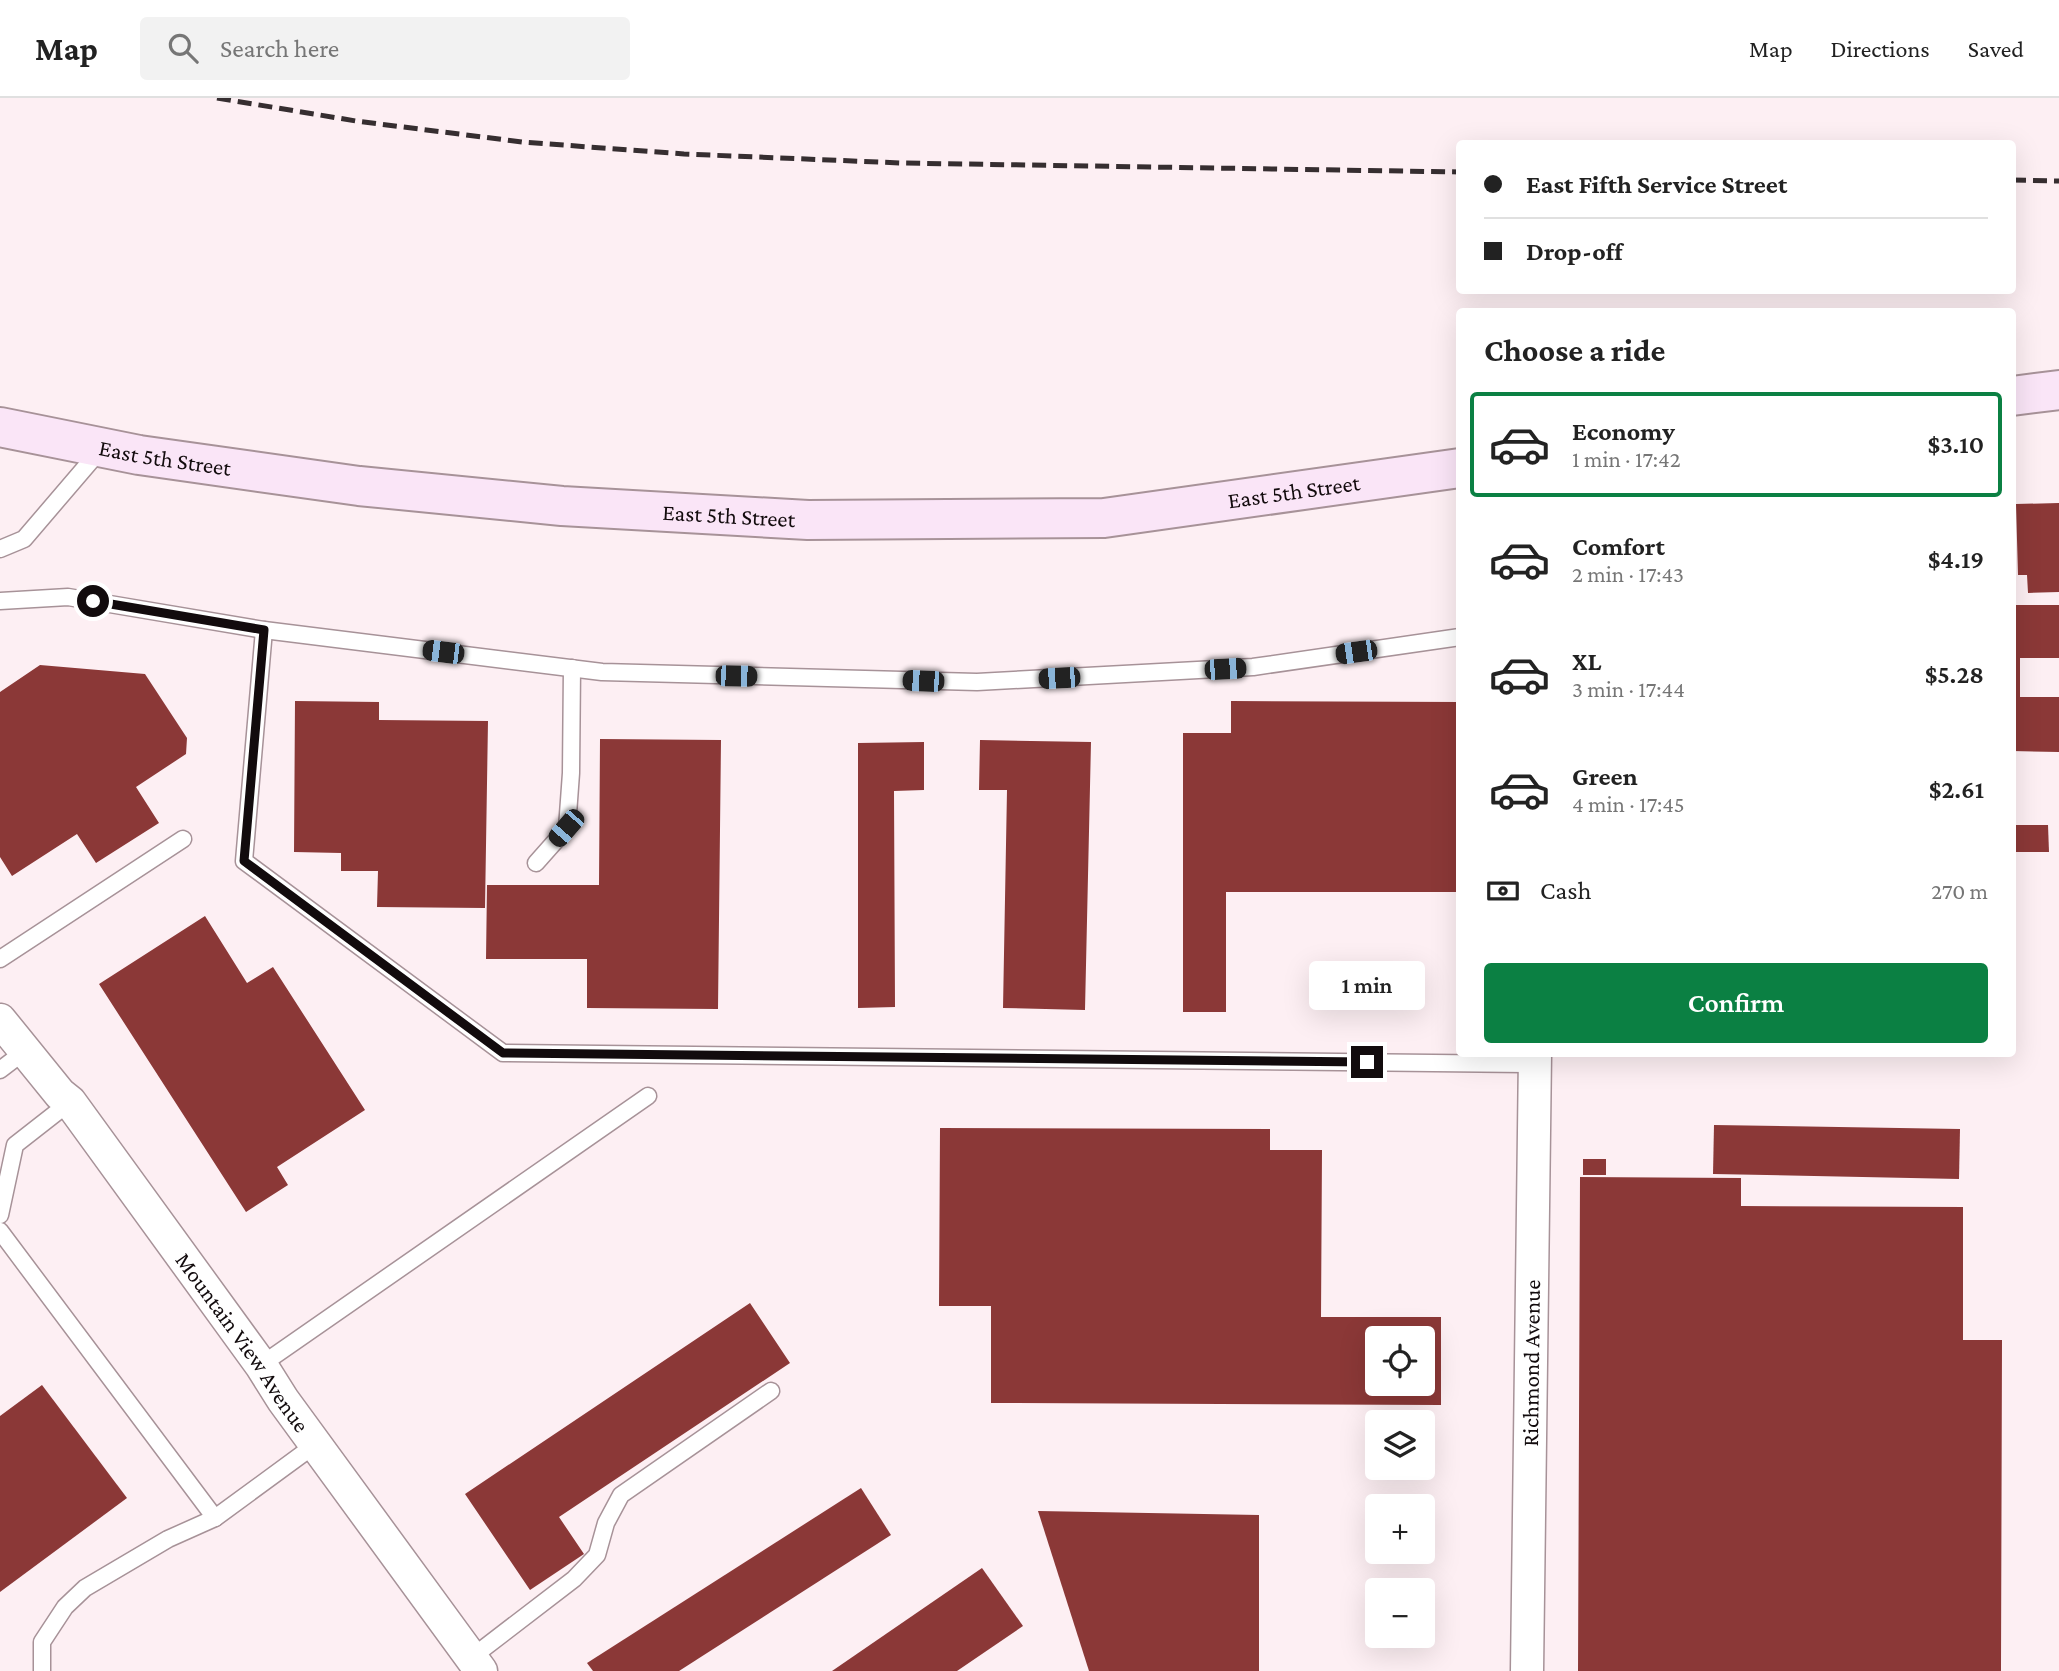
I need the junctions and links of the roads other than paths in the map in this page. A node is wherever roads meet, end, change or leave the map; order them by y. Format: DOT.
graph roads {
  1 [pos="2059,390"];
  2 [pos="2016,395"];
  3 [pos="0,427"];
  4 [pos="102,448"];
  5 [pos="1456,469"];
  6 [pos="0,549"];
  7 [pos="0,601"];
  8 [pos="264,630"];
  9 [pos="1456,638"];
  10 [pos="572,668"];
  11 [pos="183,839"];
  12 [pos="536,863"];
  13 [pos="0,959"];
  14 [pos="0,1020"];
  15 [pos="25,1051"];
  16 [pos="1535,1059"];
  17 [pos="0,1070"];
  18 [pos="648,1096"];
  19 [pos="70,1102"];
  20 [pos="0,1215"];
  21 [pos="0,1231"];
  22 [pos="261,1365"];
  23 [pos="771,1391"];
  24 [pos="316,1444"];
  25 [pos="215,1518"];
  26 [pos="476,1665"];
  27 [pos="42,1671"];
  28 [pos="1527,1671"];
  1 -- 2 [label="main road"];
  3 -- 4 [label="main road, East 5th Street"];
  4 -- 5 [label="main road, East 5th Street"];
  4 -- 6 [label="lane"];
  7 -- 8 [label="lane"];
  8 -- 10 [label="lane"];
  8 -- 16 [label="lane"];
  9 -- 10 [label="lane"];
  10 -- 12 [label="lane"];
  11 -- 13 [label="lane"];
  14 -- 15 [label="street, Mountain View Avenue"];
  15 -- 17 [label="lane"];
  15 -- 19 [label="street, Mountain View Avenue"];
  16 -- 28 [label="street, Richmond Avenue"];
  18 -- 22 [label="lane"];
  19 -- 20 [label="lane"];
  19 -- 22 [label="street, Mountain View Avenue"];
  21 -- 25 [label="lane"];
  22 -- 24 [label="street, Mountain View Avenue"];
  23 -- 26 [label="lane"];
  24 -- 25 [label="lane"];
  24 -- 26 [label="street, Mountain View Avenue"];
  25 -- 27 [label="lane"];
}
